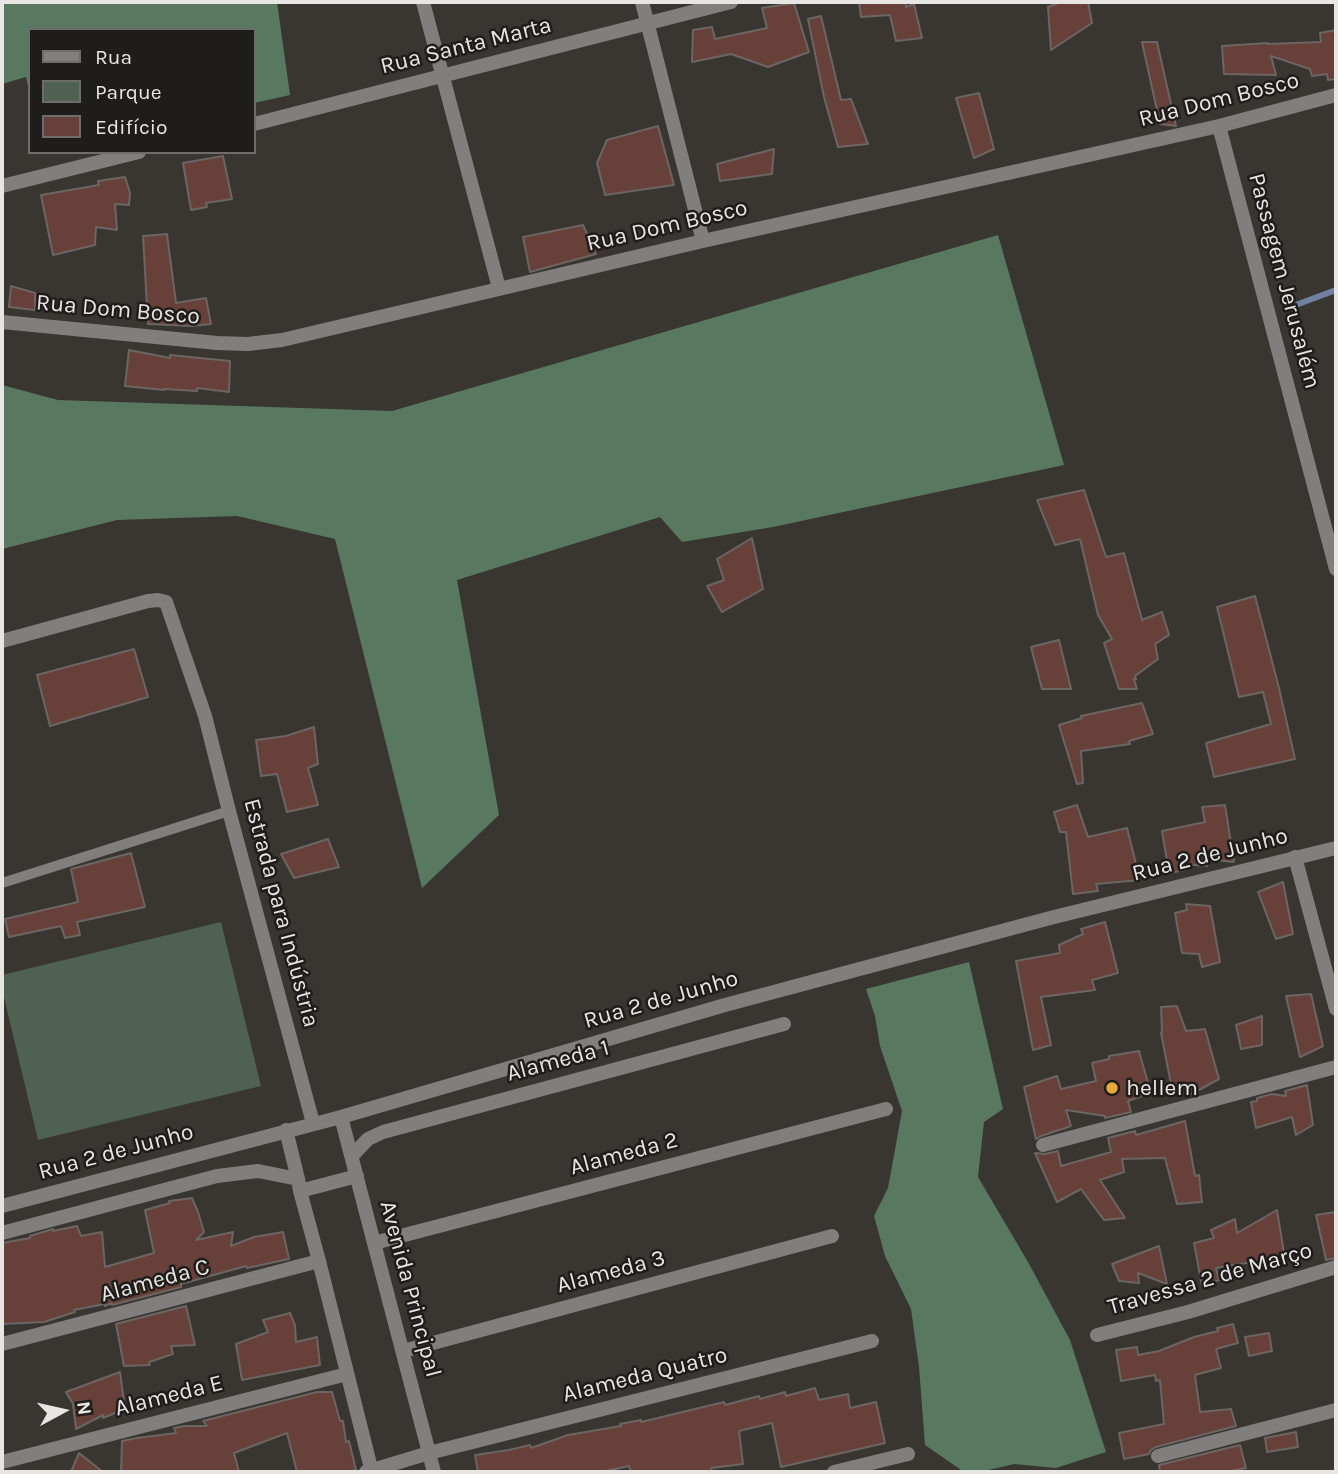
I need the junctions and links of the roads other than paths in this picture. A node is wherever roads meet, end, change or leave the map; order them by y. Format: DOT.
graph roads {
  1 [pos="423,2"];
  2 [pos="642,2"];
  3 [pos="731,2"];
  4 [pos="648,23"];
  5 [pos="442,75"];
  6 [pos="1336,95"];
  7 [pos="256,123"];
  8 [pos="1219,126"];
  9 [pos="131,154"];
  10 [pos="2,186"];
  11 [pos="704,241"];
  12 [pos="499,288"];
  13 [pos="2,322"];
  14 [pos="1336,569"];
  15 [pos="2,642"];
  16 [pos="229,811"];
  17 [pos="1336,848"];
  18 [pos="1295,857"];
  19 [pos="2,883"];
  20 [pos="1336,1009"];
  21 [pos="784,1024"];
  22 [pos="1336,1067"];
  23 [pos="886,1109"];
  24 [pos="341,1116"];
  25 [pos="313,1123"];
  26 [pos="286,1130"];
  27 [pos="1043,1144"];
  28 [pos="352,1156"];
  29 [pos="357,1176"];
  30 [pos="299,1185"];
  31 [pos="2,1204"];
  32 [pos="2,1233"];
  33 [pos="832,1236"];
  34 [pos="374,1243"];
  35 [pos="319,1261"];
  36 [pos="1336,1267"];
  37 [pos="1097,1335"];
  38 [pos="872,1341"];
  39 [pos="2,1344"];
  40 [pos="402,1351"];
  41 [pos="347,1374"];
  42 [pos="1336,1410"];
  43 [pos="429,1454"];
  44 [pos="908,1454"];
  45 [pos="1158,1456"];
  46 [pos="2,1462"];
  47 [pos="370,1472"];
  48 [pos="434,1472"];
  49 [pos="834,1472"];
  1 -- 5 [label="street"];
  2 -- 4 [label="street"];
  3 -- 4 [label="street, Rua Santa Marta"];
  4 -- 5 [label="street, Rua Santa Marta"];
  4 -- 11 [label="street"];
  5 -- 7 [label="street, Rua Santa Marta"];
  5 -- 12 [label="street"];
  6 -- 8 [label="street, Rua Dom Bosco"];
  8 -- 11 [label="street, Rua Dom Bosco"];
  8 -- 14 [label="street, Passagem Jerusalém"];
  9 -- 10 [label="street"];
  11 -- 12 [label="street, Rua Dom Bosco"];
  12 -- 13 [label="street, Rua Dom Bosco"];
  15 -- 16 [label="street, Estrada para Indústria"];
  16 -- 19 [label="lane"];
  16 -- 25 [label="street, Estrada para Indústria"];
  17 -- 18 [label="street, Rua 2 de Junho"];
  18 -- 20 [label="street"];
  18 -- 24 [label="street, Rua 2 de Junho"];
  21 -- 28 [label="street, Alameda 1"];
  22 -- 27 [label="street"];
  23 -- 34 [label="street, Alameda 2"];
  24 -- 25 [label="street, Rua 2 de Junho"];
  24 -- 28 [label="street, Avenida Principal"];
  25 -- 26 [label="street, Rua 2 de Junho"];
  26 -- 30 [label="street"];
  26 -- 31 [label="street, Rua 2 de Junho"];
  28 -- 29 [label="street, Avenida Principal"];
  29 -- 30 [label="street"];
  29 -- 34 [label="street, Avenida Principal"];
  30 -- 32 [label="street"];
  30 -- 35 [label="street"];
  33 -- 40 [label="street, Alameda 3"];
  34 -- 40 [label="street, Avenida Principal"];
  35 -- 39 [label="street, Alameda C"];
  35 -- 41 [label="street"];
  36 -- 37 [label="street, Travessa 2 de Março"];
  38 -- 43 [label="street, Alameda Quatro"];
  40 -- 43 [label="street, Avenida Principal"];
  41 -- 46 [label="street, Alameda E"];
  41 -- 47 [label="street"];
  42 -- 45 [label="street"];
  43 -- 47 [label="street, Alameda Quatro"];
  43 -- 48 [label="street, Avenida Principal"];
  44 -- 49 [label="street"];
}
